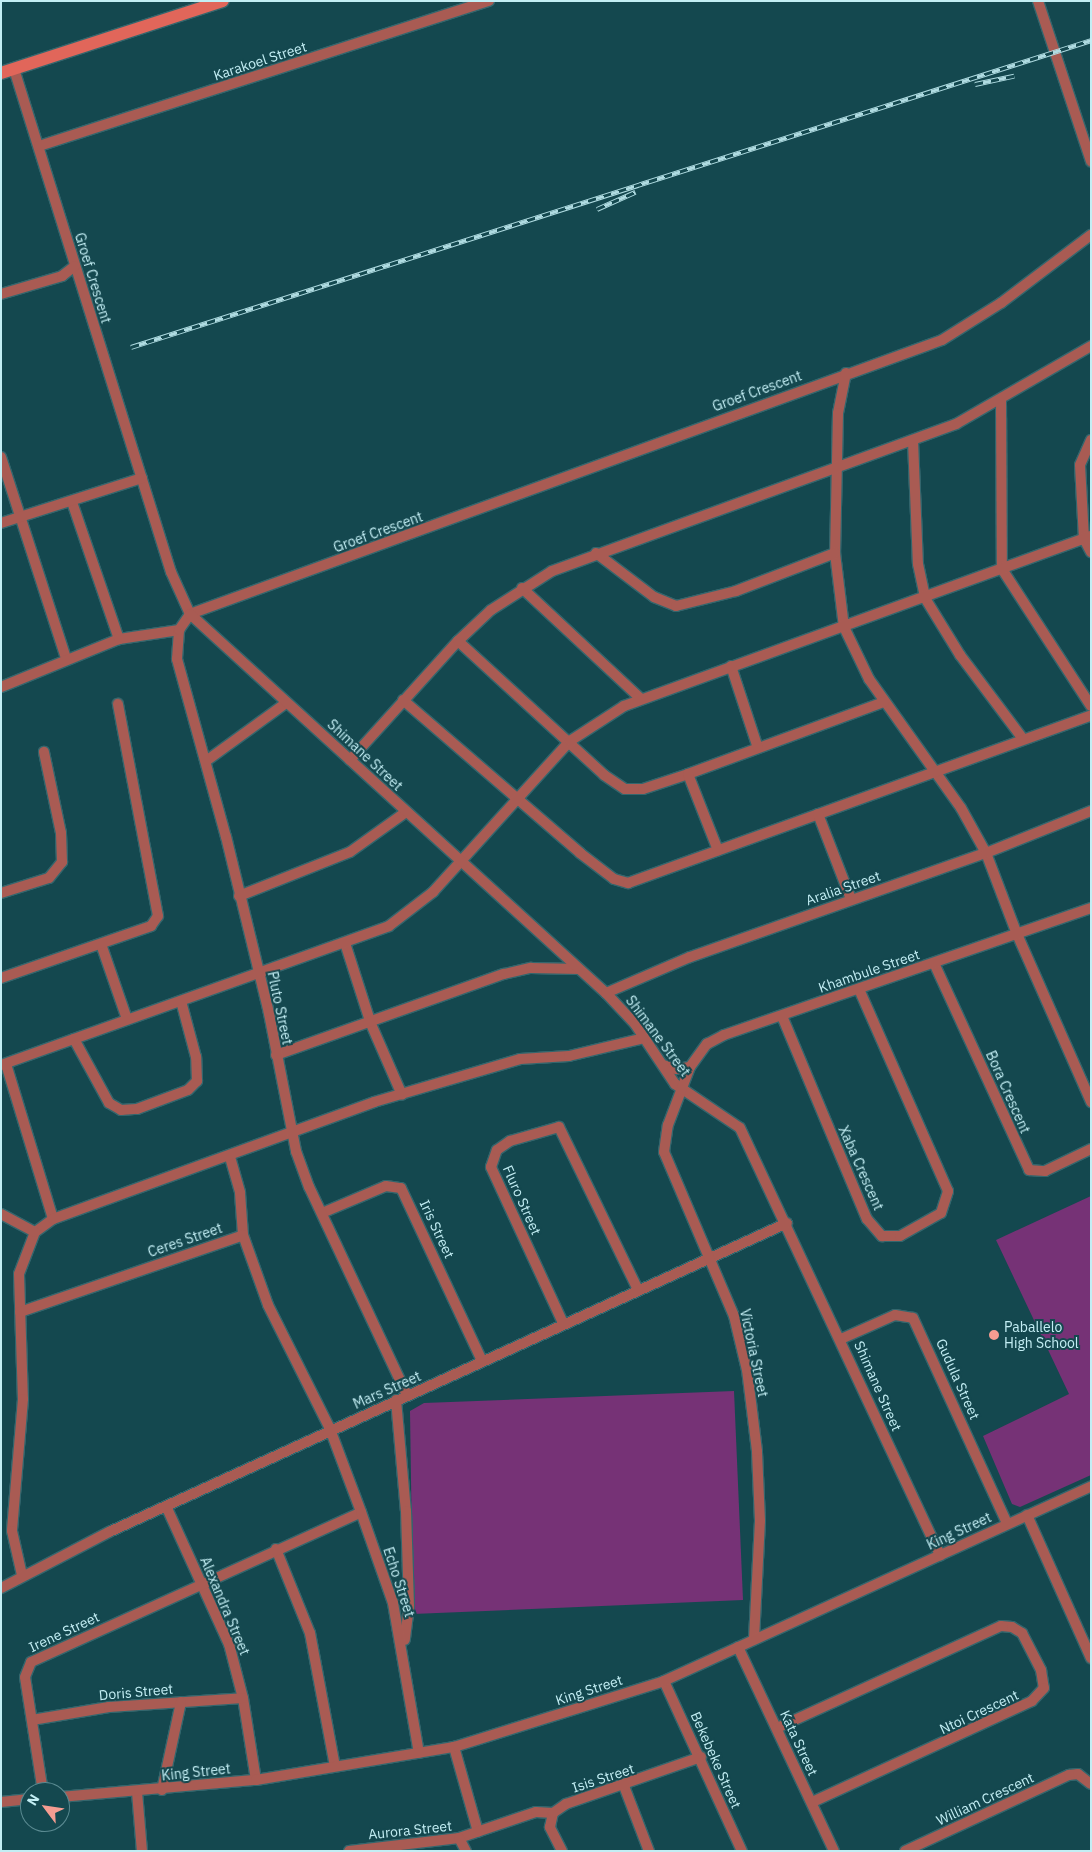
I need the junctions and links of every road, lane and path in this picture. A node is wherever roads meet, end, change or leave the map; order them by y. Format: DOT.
graph roads {
  1 [pos="223,1"];
  2 [pos="489,1"];
  3 [pos="1038,1"];
  4 [pos="14,69"];
  5 [pos="1,73"];
  6 [pos="39,146"];
  7 [pos="1091,161"];
  8 [pos="1091,235"];
  9 [pos="75,266"];
  10 [pos="1,294"];
  11 [pos="1091,346"];
  12 [pos="846,373"];
  13 [pos="1001,399"];
  14 [pos="1091,440"];
  15 [pos="913,441"];
  16 [pos="1,457"];
  17 [pos="838,467"];
  18 [pos="142,478"];
  19 [pos="72,502"];
  20 [pos="20,518"];
  21 [pos="1,523"];
  22 [pos="1087,537"];
  23 [pos="1091,552"];
  24 [pos="596,553"];
  25 [pos="835,553"];
  26 [pos="1002,569"];
  27 [pos="522,588"];
  28 [pos="924,598"];
  29 [pos="190,614"];
  30 [pos="844,627"];
  31 [pos="179,630"];
  32 [pos="119,638"];
  33 [pos="458,640"];
  34 [pos="66,658"];
  35 [pos="731,666"];
  36 [pos="1,687"];
  37 [pos="640,699"];
  38 [pos="404,700"];
  39 [pos="884,702"];
  40 [pos="286,703"];
  41 [pos="118,704"];
  42 [pos="1091,706"];
  43 [pos="1091,714"];
  44 [pos="1023,740"];
  45 [pos="570,741"];
  46 [pos="758,748"];
  47 [pos="44,752"];
  48 [pos="350,760"];
  49 [pos="206,761"];
  50 [pos="933,773"];
  51 [pos="688,774"];
  52 [pos="518,800"];
  53 [pos="1091,811"];
  54 [pos="406,812"];
  55 [pos="818,814"];
  56 [pos="718,850"];
  57 [pos="986,853"];
  58 [pos="461,862"];
  59 [pos="1,893"];
  60 [pos="239,896"];
  61 [pos="851,899"];
  62 [pos="1091,908"];
  63 [pos="1016,934"];
  64 [pos="345,943"];
  65 [pos="102,944"];
  66 [pos="934,963"];
  67 [pos="579,969"];
  68 [pos="259,973"];
  69 [pos="1,978"];
  70 [pos="859,989"];
  71 [pos="606,993"];
  72 [pos="181,1001"];
  73 [pos="782,1016"];
  74 [pos="127,1019"];
  75 [pos="371,1024"];
  76 [pos="644,1038"];
  77 [pos="74,1039"];
  78 [pos="276,1055"];
  79 [pos="4,1064"];
  80 [pos="663,1065"];
  81 [pos="690,1067"];
  82 [pos="681,1089"];
  83 [pos="402,1095"];
  84 [pos="1091,1102"];
  85 [pos="293,1133"];
  86 [pos="1091,1148"];
  87 [pos="230,1157"];
  88 [pos="322,1213"];
  89 [pos="1,1214"];
  90 [pos="53,1219"];
  91 [pos="787,1222"];
  92 [pos="35,1232"];
  93 [pos="243,1235"];
  94 [pos="710,1256"];
  95 [pos="638,1290"];
  96 [pos="20,1312"];
  97 [pos="563,1323"];
  98 [pos="841,1339"];
  99 [pos="482,1361"];
  100 [pos="407,1395"];
  101 [pos="396,1400"];
  102 [pos="330,1429"];
  103 [pos="1091,1486"];
  104 [pos="166,1506"];
  105 [pos="361,1512"];
  106 [pos="1027,1515"];
  107 [pos="1007,1524"];
  108 [pos="276,1549"];
  109 [pos="940,1555"];
  110 [pos="22,1575"];
  111 [pos="203,1583"];
  112 [pos="1,1588"];
  113 [pos="754,1639"];
  114 [pos="738,1647"];
  115 [pos="404,1649"];
  116 [pos="1091,1658"];
  117 [pos="664,1681"];
  118 [pos="243,1698"];
  119 [pos="181,1702"];
  120 [pos="32,1720"];
  121 [pos="777,1728"];
  122 [pos="454,1747"];
  123 [pos="419,1753"];
  124 [pos="701,1757"];
  125 [pos="335,1766"];
  126 [pos="256,1780"];
  127 [pos="41,1782"];
  128 [pos="1091,1784"];
  129 [pos="624,1786"];
  130 [pos="162,1790"];
  131 [pos="137,1792"];
  132 [pos="70,1796"];
  133 [pos="20,1801"];
  134 [pos="1,1802"];
  135 [pos="812,1802"];
  136 [pos="553,1813"];
  137 [pos="478,1832"];
  138 [pos="459,1838"];
  139 [pos="378,1849"];
  140 [pos="142,1851"];
  141 [pos="349,1851"];
  142 [pos="466,1851"];
  143 [pos="562,1851"];
  144 [pos="649,1851"];
  145 [pos="742,1851"];
  146 [pos="834,1851"];
  147 [pos="905,1851"];
  1 -- 4 [label="main road"];
  2 -- 6 [label="street, Karakoel Street"];
  3 -- 7 [label="street"];
  4 -- 5 [label="main road"];
  4 -- 6 [label="street, Groef Crescent"];
  6 -- 9 [label="street, Groef Crescent"];
  8 -- 12 [label="street, Groef Crescent"];
  9 -- 10 [label="street"];
  9 -- 18 [label="street, Groef Crescent"];
  11 -- 13 [label="street"];
  12 -- 17 [label="street"];
  12 -- 29 [label="street, Groef Crescent"];
  13 -- 15 [label="street"];
  13 -- 26 [label="street"];
  14 -- 22 [label="street"];
  15 -- 17 [label="street"];
  15 -- 28 [label="street"];
  16 -- 20 [label="street"];
  17 -- 24 [label="street"];
  17 -- 25 [label="street"];
  18 -- 19 [label="street"];
  18 -- 29 [label="street, Groef Crescent"];
  19 -- 20 [label="street"];
  19 -- 32 [label="street"];
  20 -- 21 [label="street"];
  20 -- 34 [label="street"];
  22 -- 23 [label="street"];
  22 -- 26 [label="street"];
  24 -- 25 [label="street"];
  24 -- 27 [label="street"];
  25 -- 30 [label="street"];
  26 -- 28 [label="street"];
  26 -- 42 [label="street"];
  27 -- 33 [label="street"];
  27 -- 37 [label="street"];
  28 -- 30 [label="street"];
  28 -- 44 [label="street"];
  29 -- 31 [label="street"];
  29 -- 40 [label="street, Shimane Street"];
  30 -- 35 [label="street"];
  30 -- 39 [label="street"];
  31 -- 32 [label="street"];
  31 -- 49 [label="street, Pluto Street"];
  32 -- 34 [label="street"];
  33 -- 38 [label="street"];
  33 -- 45 [label="street"];
  34 -- 36 [label="street"];
  35 -- 37 [label="street"];
  35 -- 46 [label="street"];
  37 -- 45 [label="street"];
  38 -- 48 [label="street"];
  38 -- 52 [label="street"];
  39 -- 46 [label="street"];
  39 -- 50 [label="street"];
  40 -- 48 [label="street, Shimane Street"];
  40 -- 49 [label="street"];
  41 -- 65 [label="street"];
  43 -- 44 [label="street"];
  44 -- 50 [label="street"];
  45 -- 51 [label="street"];
  45 -- 52 [label="street"];
  46 -- 51 [label="street"];
  47 -- 59 [label="street"];
  48 -- 54 [label="street, Shimane Street"];
  49 -- 60 [label="street, Pluto Street"];
  50 -- 55 [label="street"];
  50 -- 57 [label="street"];
  51 -- 56 [label="street"];
  52 -- 56 [label="street"];
  52 -- 58 [label="street"];
  53 -- 57 [label="street, Aralia Street"];
  54 -- 58 [label="street, Shimane Street"];
  54 -- 60 [label="street"];
  55 -- 56 [label="street"];
  55 -- 61 [label="street"];
  57 -- 61 [label="street, Aralia Street"];
  57 -- 63 [label="street"];
  58 -- 64 [label="street"];
  58 -- 67 [label="street, Shimane Street"];
  60 -- 68 [label="street, Pluto Street"];
  61 -- 71 [label="street, Aralia Street"];
  62 -- 63 [label="street, Khambule Street"];
  63 -- 66 [label="street, Khambule Street"];
  63 -- 84 [label="street"];
  64 -- 68 [label="street"];
  64 -- 75 [label="street"];
  65 -- 69 [label="street"];
  65 -- 74 [label="street"];
  66 -- 70 [label="street, Khambule Street"];
  66 -- 86 [label="street, Bora Crescent"];
  67 -- 71 [label="street, Shimane Street"];
  67 -- 75 [label="street"];
  68 -- 72 [label="street"];
  68 -- 78 [label="street, Pluto Street"];
  70 -- 73 [label="street, Khambule Street"];
  70 -- 73 [label="street, Xaba Crescent"];
  71 -- 76 [label="street, Shimane Street"];
  72 -- 74 [label="street"];
  72 -- 77 [label="street"];
  73 -- 81 [label="street, Khambule Street"];
  74 -- 77 [label="street"];
  75 -- 78 [label="street"];
  75 -- 83 [label="street"];
  76 -- 80 [label="street, Shimane Street"];
  76 -- 83 [label="street"];
  77 -- 79 [label="street"];
  78 -- 85 [label="street, Pluto Street"];
  79 -- 90 [label="street"];
  80 -- 81 [label="street"];
  80 -- 82 [label="street, Shimane Street"];
  81 -- 82 [label="street, Khambule Street"];
  82 -- 91 [label="street, Shimane Street"];
  82 -- 94 [label="street, Victoria Street"];
  83 -- 85 [label="street"];
  85 -- 87 [label="street"];
  85 -- 88 [label="street, Pluto Street"];
  87 -- 90 [label="street"];
  87 -- 93 [label="street"];
  88 -- 99 [label="street, Iris Street"];
  88 -- 100 [label="street, Pluto Street"];
  89 -- 92 [label="street"];
  90 -- 92 [label="street"];
  91 -- 94 [label="street, Mars Street"];
  91 -- 98 [label="street, Shimane Street"];
  92 -- 96 [label="street"];
  93 -- 96 [label="street, Ceres Street"];
  93 -- 102 [label="street, Ceres Street"];
  94 -- 95 [label="street, Mars Street"];
  94 -- 113 [label="street, Victoria Street"];
  95 -- 97 [label="street, Mars Street"];
  95 -- 97 [label="street, Fluro Street"];
  96 -- 110 [label="street"];
  97 -- 99 [label="street, Mars Street"];
  98 -- 107 [label="street, Gudula Street"];
  98 -- 109 [label="street, Shimane Street"];
  99 -- 100 [label="street, Mars Street"];
  100 -- 101 [label="street, Mars Street"];
  101 -- 102 [label="street, Mars Street"];
  101 -- 115 [label="street"];
  102 -- 104 [label="street, Mars Street"];
  102 -- 105 [label="street, Ceres Street"];
  103 -- 106 [label="street, King Street"];
  104 -- 110 [label="street, Mars Street"];
  104 -- 111 [label="street, Alexandra Street"];
  105 -- 108 [label="street"];
  105 -- 115 [label="street, Echo Street"];
  106 -- 107 [label="street, King Street"];
  106 -- 116 [label="street"];
  107 -- 109 [label="street, King Street"];
  108 -- 111 [label="street"];
  108 -- 125 [label="street"];
  109 -- 113 [label="street, King Street"];
  110 -- 112 [label="street, Mars Street"];
  111 -- 118 [label="street, Alexandra Street"];
  111 -- 120 [label="street, Irene Street"];
  113 -- 114 [label="street, King Street"];
  114 -- 117 [label="street, King Street"];
  114 -- 121 [label="street, Kata Street"];
  115 -- 123 [label="street, Echo Street"];
  117 -- 122 [label="street, King Street"];
  117 -- 124 [label="street, Bekebeke Street"];
  118 -- 119 [label="street, Doris Street"];
  118 -- 126 [label="street, Alexandra Street"];
  119 -- 120 [label="street, Doris Street"];
  119 -- 130 [label="street"];
  120 -- 127 [label="street, Irene Street"];
  121 -- 135 [label="street, Kata Street"];
  121 -- 135 [label="street, Ntoi Crescent"];
  122 -- 123 [label="street, King Street"];
  122 -- 137 [label="street"];
  123 -- 125 [label="street, King Street"];
  124 -- 129 [label="street, Isis Street"];
  124 -- 145 [label="street, Bekebeke Street"];
  125 -- 126 [label="street, King Street"];
  126 -- 130 [label="street, King Street"];
  128 -- 147 [label="street, William Crescent"];
  129 -- 136 [label="street, Isis Street"];
  129 -- 144 [label="street"];
  130 -- 131 [label="street, King Street"];
  131 -- 132 [label="street, King Street"];
  131 -- 140 [label="street"];
  133 -- 134 [label="street"];
  135 -- 146 [label="street, Kata Street"];
  136 -- 137 [label="street"];
  136 -- 143 [label="street"];
  137 -- 138 [label="street"];
  138 -- 139 [label="street, Aurora Street"];
  138 -- 142 [label="street, Aurora Street"];
  139 -- 141 [label="street, Aurora Street"];
}
